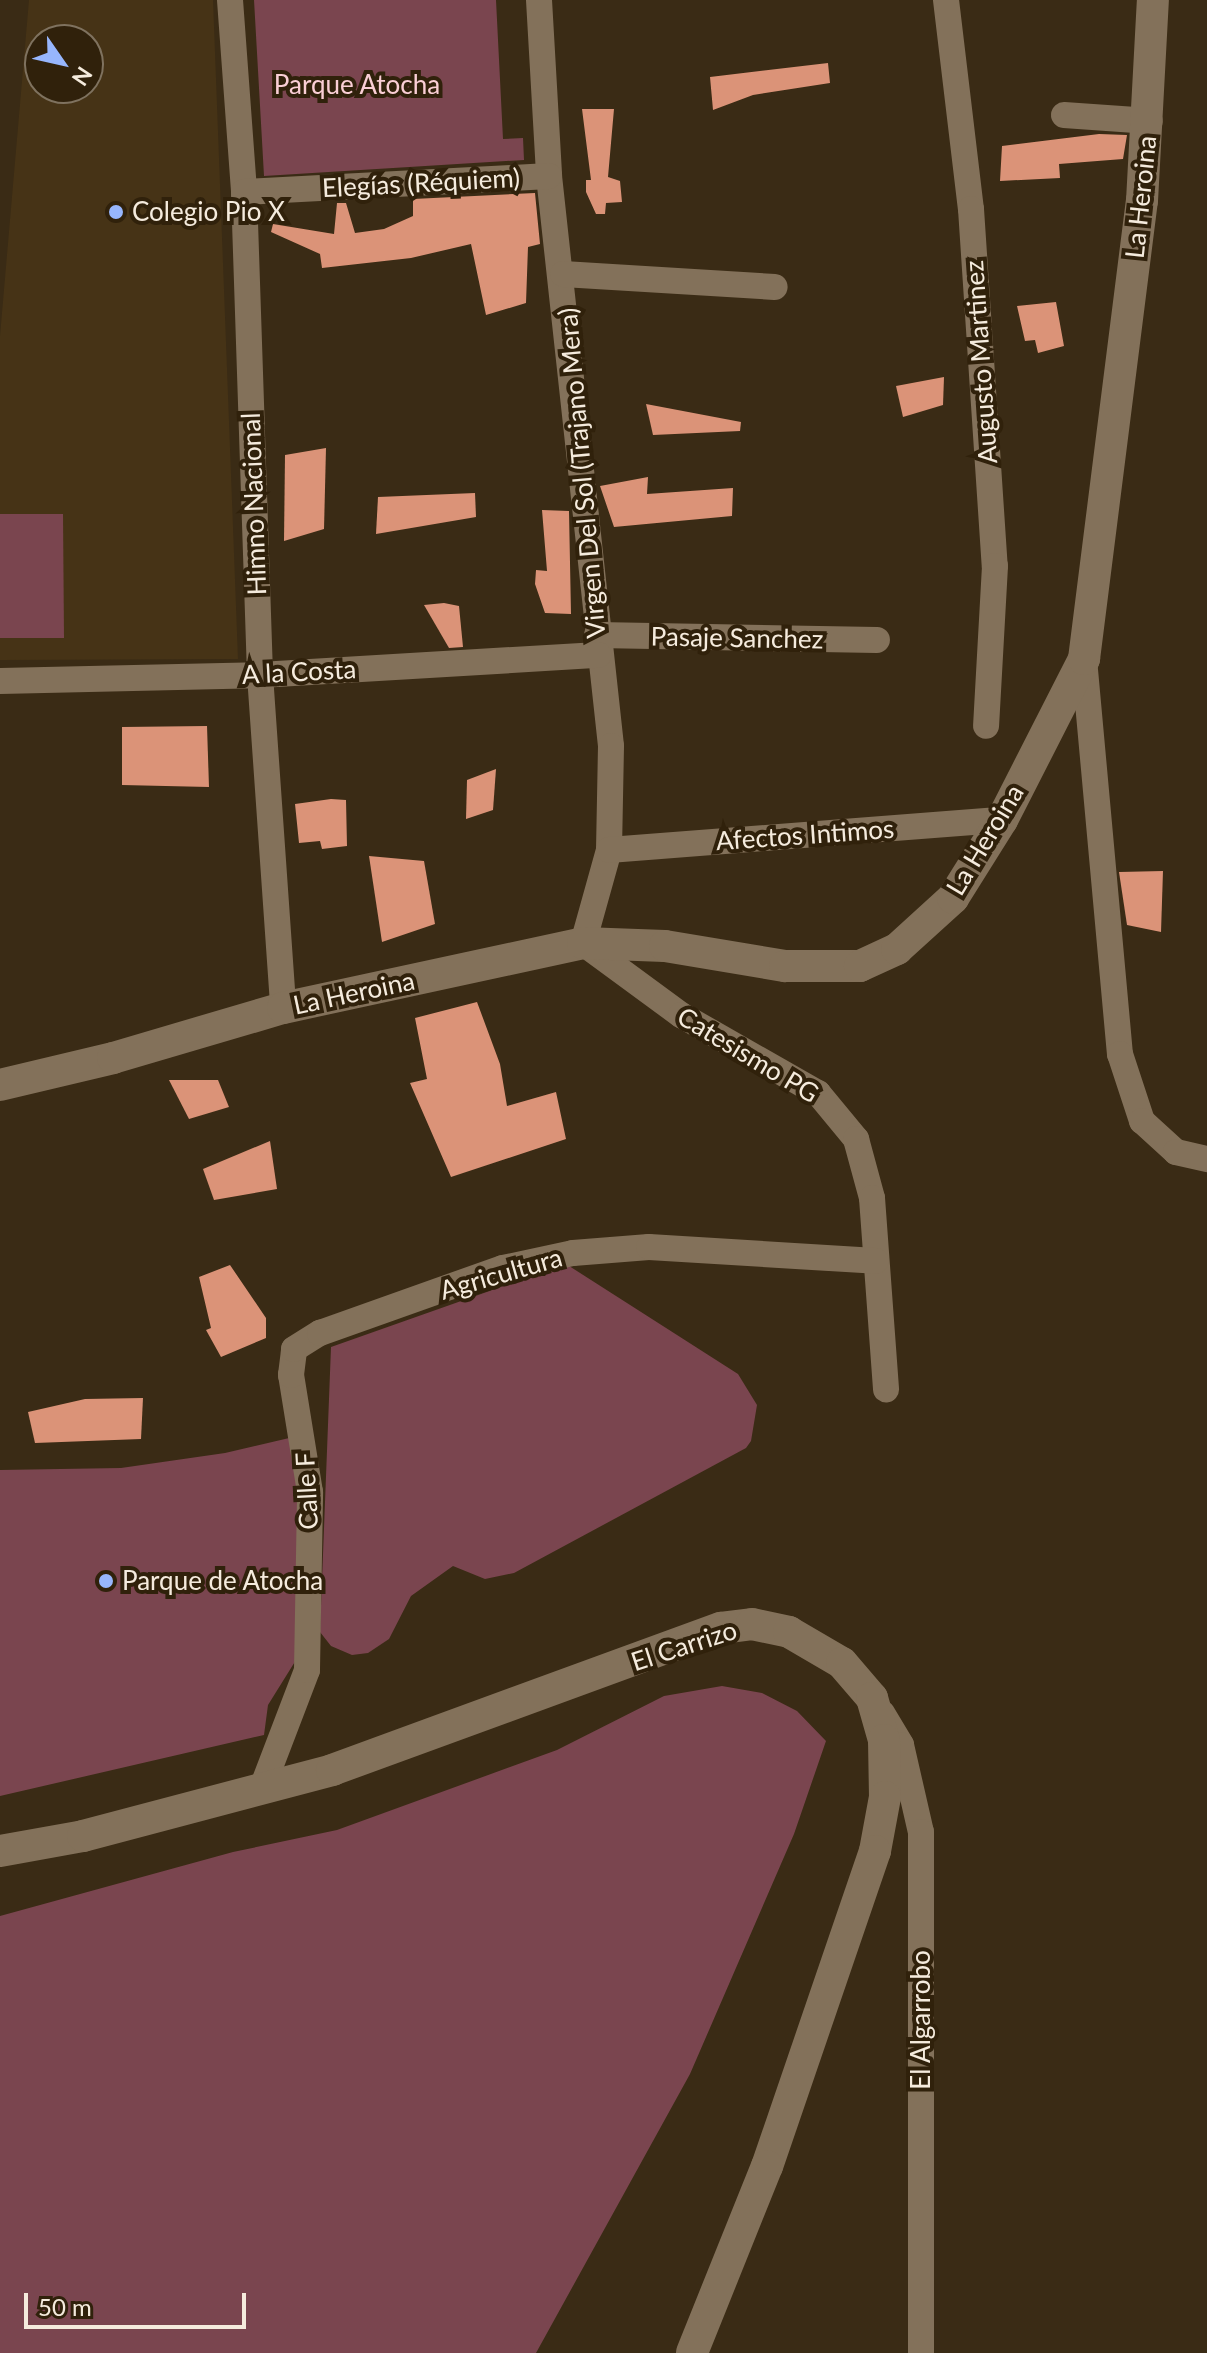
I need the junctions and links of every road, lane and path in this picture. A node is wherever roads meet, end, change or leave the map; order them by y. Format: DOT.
graph roads {
  1 [pos="230,0"];
  2 [pos="539,0"];
  3 [pos="946,0"];
  4 [pos="1153,0"];
  5 [pos="1064,115"];
  6 [pos="1150,121"];
  7 [pos="549,176"];
  8 [pos="244,192"];
  9 [pos="563,274"];
  10 [pos="775,287"];
  11 [pos="877,640"];
  12 [pos="598,645"];
  13 [pos="1084,659"];
  14 [pos="260,675"];
  15 [pos="0,681"];
  16 [pos="986,726"];
  17 [pos="1002,820"];
  18 [pos="609,850"];
  19 [pos="583,943"];
  20 [pos="283,1008"];
  21 [pos="0,1085"];
  22 [pos="1207,1159"];
  23 [pos="876,1261"];
  24 [pos="886,1389"];
  25 [pos="301,1409"];
  26 [pos="872,1698"];
  27 [pos="262,1788"];
  28 [pos="0,1851"];
  29 [pos="692,2353"];
  30 [pos="921,2353"];
  1 -- 8 [label="street, Himno Nacional"];
  2 -- 7 [label="street, Virgen Del Sol (Trajano Mera)"];
  3 -- 16 [label="street, Augusto Martinez"];
  4 -- 6 [label="street, La Heroina"];
  5 -- 6 [label="street"];
  6 -- 13 [label="street, La Heroina"];
  7 -- 8 [label="street, Elegías (Réquiem)"];
  7 -- 9 [label="street, Virgen Del Sol (Trajano Mera)"];
  8 -- 14 [label="street, Himno Nacional"];
  9 -- 10 [label="street"];
  9 -- 12 [label="street, Virgen Del Sol (Trajano Mera)"];
  11 -- 12 [label="street, Pasaje Sanchez"];
  12 -- 14 [label="street, A la Costa"];
  12 -- 18 [label="street, Virgen Del Sol (Trajano Mera)"];
  13 -- 17 [label="street, La Heroina"];
  13 -- 22 [label="street"];
  14 -- 15 [label="street, A la Costa"];
  14 -- 20 [label="street, Himno Nacional"];
  17 -- 18 [label="street, Afectos Intimos"];
  17 -- 19 [label="street, La Heroina"];
  18 -- 19 [label="street, Virgen Del Sol (Trajano Mera)"];
  19 -- 20 [label="street, La Heroina"];
  19 -- 23 [label="street, Catesismo PG"];
  20 -- 21 [label="street, La Heroina"];
  23 -- 24 [label="street, Catesismo PG"];
  23 -- 25 [label="street, Agricultura"];
  25 -- 27 [label="street, Calle F"];
  26 -- 27 [label="street, El Carrizo"];
  26 -- 29 [label="street, El Carrizo"];
  26 -- 30 [label="street, El Algarrobo"];
  27 -- 28 [label="street, El Carrizo"];
}
